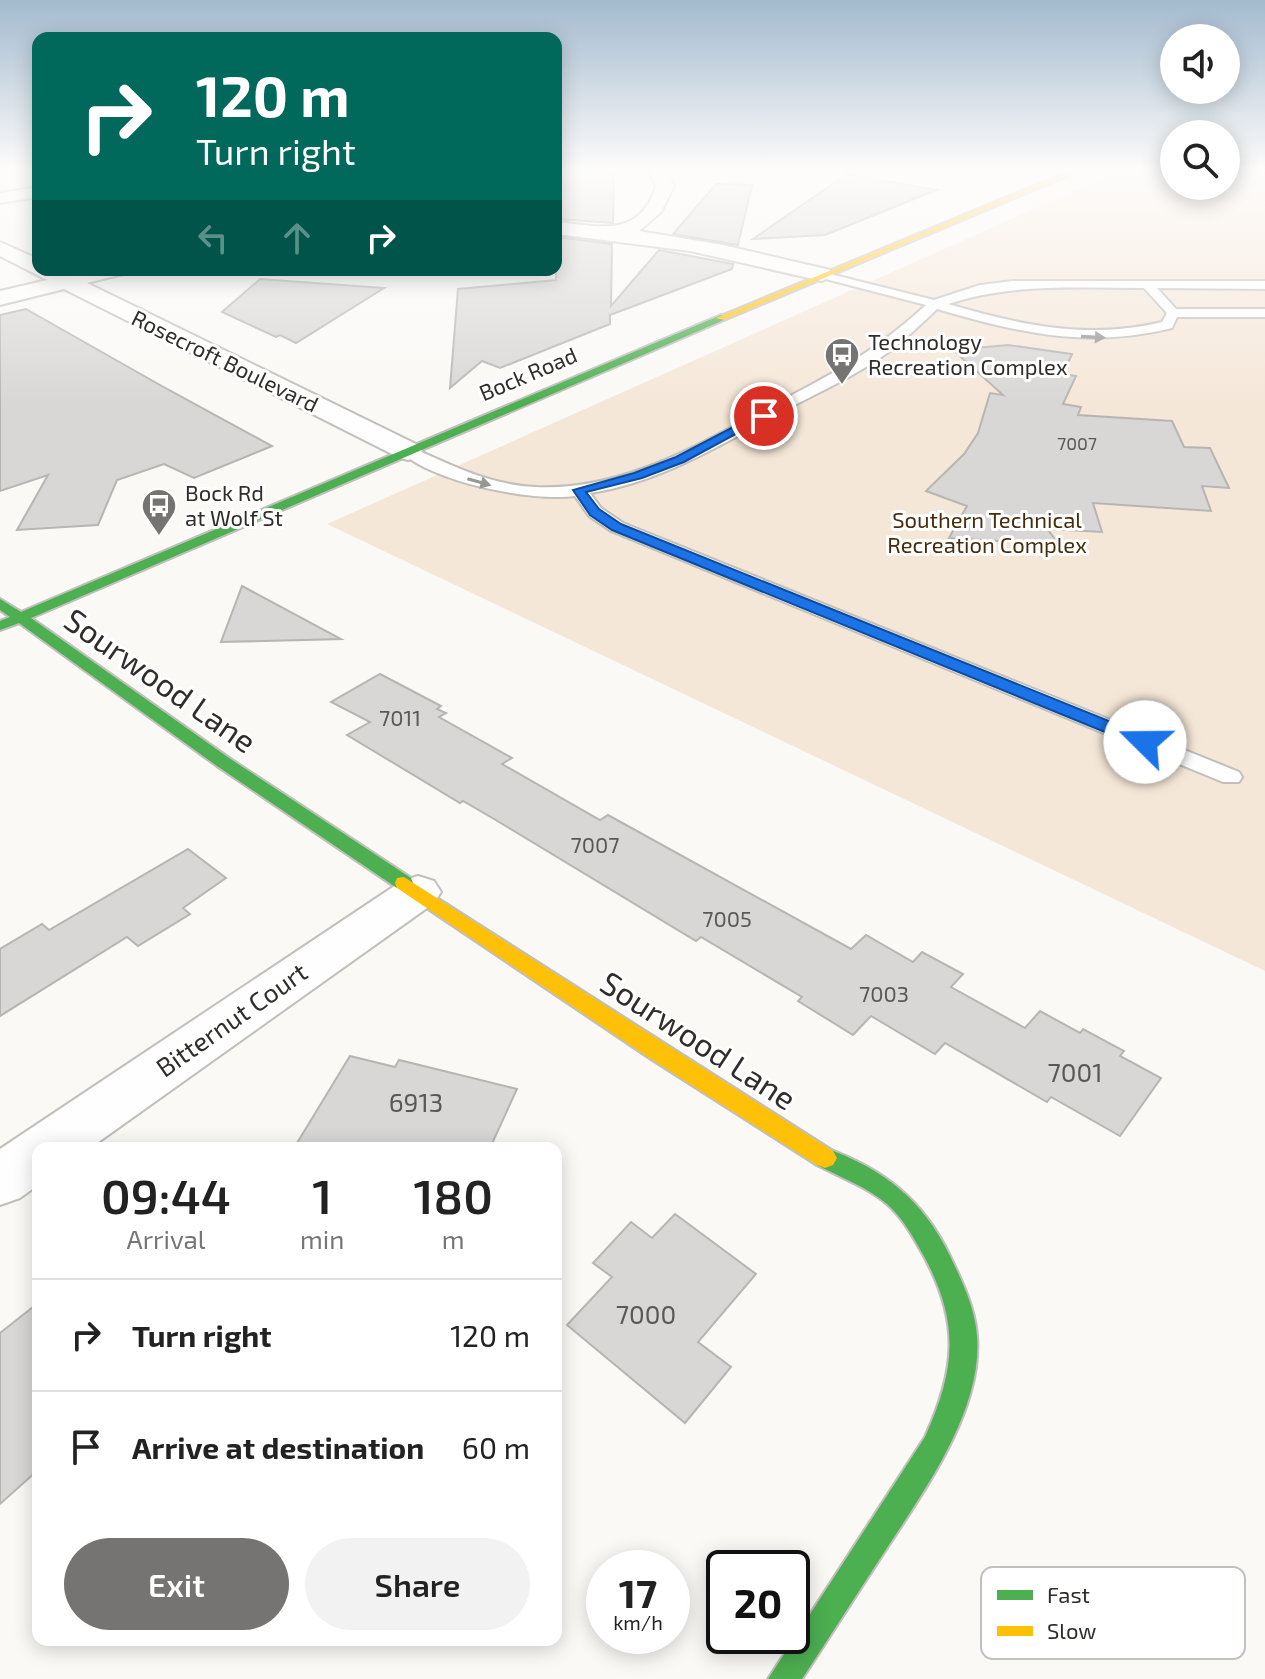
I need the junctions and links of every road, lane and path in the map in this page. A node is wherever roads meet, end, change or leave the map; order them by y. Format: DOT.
graph roads {
  1 [pos="0,248"];
  2 [pos="717,248"];
  3 [pos="887,248"];
  4 [pos="32,265"];
  5 [pos="822,275"];
  6 [pos="54,276"];
  7 [pos="91,276"];
  8 [pos="66,282"];
  9 [pos="1147,284"];
  10 [pos="1265,285"];
  11 [pos="0,298"];
  12 [pos="935,304"];
  13 [pos="1173,313"];
  14 [pos="1265,313"];
  15 [pos="408,451"];
  16 [pos="579,490"];
  17 [pos="0,603"];
  18 [pos="18,619"];
  19 [pos="0,626"];
  20 [pos="1231,777"];
  21 [pos="418,892"];
  22 [pos="56,1142"];
  23 [pos="32,1158"];
  24 [pos="0,1180"];
  25 [pos="784,1679"];
  1 -- 4 [label="street, Rosecroft Boulevard"];
  2 -- 5 [label="street"];
  3 -- 5 [label="main road, Bock Road"];
  5 -- 12 [label="lane"];
  5 -- 15 [label="main road, Bock Road"];
  6 -- 8 [label="street, Rosecroft Boulevard"];
  7 -- 8 [label="street"];
  8 -- 11 [label="street"];
  8 -- 15 [label="street, Rosecroft Boulevard"];
  9 -- 10 [label="lane"];
  9 -- 12 [label="lane"];
  9 -- 13 [label="lane"];
  12 -- 13 [label="lane, one-way"];
  12 -- 16 [label="lane"];
  13 -- 14 [label="lane"];
  15 -- 16 [label="lane, one-way"];
  15 -- 18 [label="main road, Bock Road"];
  16 -- 20 [label="lane"];
  17 -- 18 [label="main road, Sourwood Lane"];
  18 -- 19 [label="main road, Bock Road"];
  18 -- 21 [label="main road, Sourwood Lane"];
  21 -- 22 [label="street, Bitternut Court"];
  21 -- 25 [label="main road, Sourwood Lane"];
  23 -- 24 [label="street"];
}
